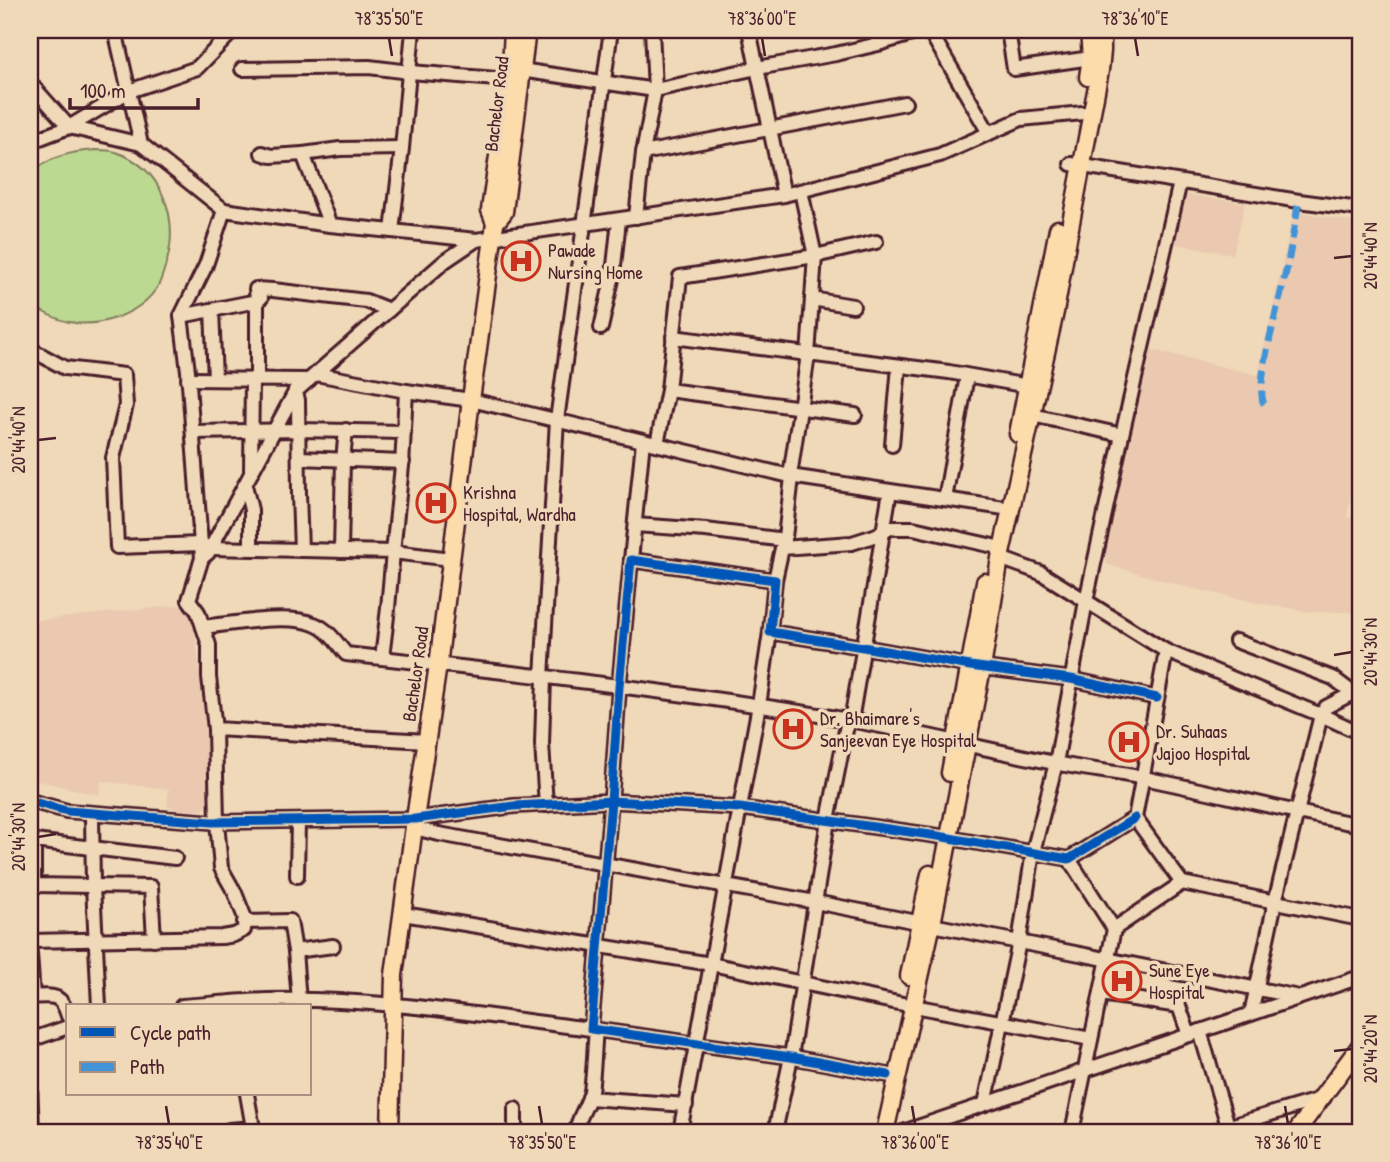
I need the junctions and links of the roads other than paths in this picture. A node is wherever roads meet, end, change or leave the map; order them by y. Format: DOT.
graph roads {
  1 [pos="115,30"];
  2 [pos="234,30"];
  3 [pos="413,30"];
  4 [pos="513,30"];
  5 [pos="527,30"];
  6 [pos="611,30"];
  7 [pos="652,30"];
  8 [pos="750,30"];
  9 [pos="927,30"];
  10 [pos="1007,30"];
  11 [pos="1089,30"];
  12 [pos="1102,30"];
  13 [pos="1091,58"];
  14 [pos="757,68"];
  15 [pos="243,69"];
  16 [pos="410,72"];
  17 [pos="514,73"];
  18 [pos="604,82"];
  19 [pos="30,83"];
  20 [pos="654,90"];
  21 [pos="129,91"];
  22 [pos="905,103"];
  23 [pos="1083,113"];
  24 [pos="69,127"];
  25 [pos="771,129"];
  26 [pos="989,133"];
  27 [pos="30,142"];
  28 [pos="141,144"];
  29 [pos="402,148"];
  30 [pos="262,153"];
  31 [pos="643,153"];
  32 [pos="303,154"];
  33 [pos="1076,165"];
  34 [pos="1180,182"];
  35 [pos="801,191"];
  36 [pos="785,195"];
  37 [pos="1360,209"];
  38 [pos="224,210"];
  39 [pos="636,217"];
  40 [pos="619,220"];
  41 [pos="330,225"];
  42 [pos="584,225"];
  43 [pos="392,231"];
  44 [pos="484,240"];
  45 [pos="876,242"];
  46 [pos="815,256"];
  47 [pos="812,299"];
  48 [pos="257,301"];
  49 [pos="853,306"];
  50 [pos="212,310"];
  51 [pos="389,310"];
  52 [pos="181,316"];
  53 [pos="601,328"];
  54 [pos="673,337"];
  55 [pos="30,349"];
  56 [pos="808,355"];
  57 [pos="899,366"];
  58 [pos="967,376"];
  59 [pos="188,379"];
  60 [pos="215,379"];
  61 [pos="255,379"];
  62 [pos="303,381"];
  63 [pos="1028,386"];
  64 [pos="668,390"];
  65 [pos="406,391"];
  66 [pos="471,400"];
  67 [pos="800,408"];
  68 [pos="855,415"];
  69 [pos="1032,415"];
  70 [pos="557,420"];
  71 [pos="251,430"];
  72 [pos="276,430"];
  73 [pos="299,430"];
  74 [pos="346,430"];
  75 [pos="193,432"];
  76 [pos="404,432"];
  77 [pos="1122,435"];
  78 [pos="643,441"];
  79 [pos="657,444"];
  80 [pos="892,444"];
  81 [pos="299,458"];
  82 [pos="343,460"];
  83 [pos="403,462"];
  84 [pos="791,476"];
  85 [pos="248,480"];
  86 [pos="890,491"];
  87 [pos="945,499"];
  88 [pos="1007,508"];
  89 [pos="635,525"];
  90 [pos="884,531"];
  91 [pos="784,544"];
  92 [pos="251,549"];
  93 [pos="205,550"];
  94 [pos="301,550"];
  95 [pos="341,551"];
  96 [pos="393,552"];
  97 [pos="996,552"];
  98 [pos="451,559"];
  99 [pos="631,560"];
  100 [pos="775,580"];
  101 [pos="1086,601"];
  102 [pos="203,627"];
  103 [pos="770,632"];
  104 [pos="1236,641"];
  105 [pos="863,647"];
  106 [pos="1166,651"];
  107 [pos="382,658"];
  108 [pos="438,664"];
  109 [pos="976,667"];
  110 [pos="543,678"];
  111 [pos="1072,679"];
  112 [pos="619,687"];
  113 [pos="1357,691"];
  114 [pos="1157,698"];
  115 [pos="759,705"];
  116 [pos="1321,715"];
  117 [pos="849,721"];
  118 [pos="215,729"];
  119 [pos="1360,733"];
  120 [pos="427,741"];
  121 [pos="961,742"];
  122 [pos="1056,763"];
  123 [pos="1142,778"];
  124 [pos="30,801"];
  125 [pos="611,801"];
  126 [pos="546,805"];
  127 [pos="740,808"];
  128 [pos="92,813"];
  129 [pos="1296,813"];
  130 [pos="1135,818"];
  131 [pos="828,820"];
  132 [pos="298,821"];
  133 [pos="217,822"];
  134 [pos="414,823"];
  135 [pos="1360,825"];
  136 [pos="943,836"];
  137 [pos="93,849"];
  138 [pos="1033,852"];
  139 [pos="175,858"];
  140 [pos="1069,859"];
  141 [pos="606,863"];
  142 [pos="297,876"];
  143 [pos="1182,883"];
  144 [pos="726,886"];
  145 [pos="93,887"];
  146 [pos="816,902"];
  147 [pos="1275,902"];
  148 [pos="402,914"];
  149 [pos="1360,919"];
  150 [pos="244,922"];
  151 [pos="926,923"];
  152 [pos="1114,929"];
  153 [pos="96,939"];
  154 [pos="154,939"];
  155 [pos="30,941"];
  156 [pos="1019,942"];
  157 [pos="598,945"];
  158 [pos="333,946"];
  159 [pos="295,951"];
  160 [pos="30,953"];
  161 [pos="1108,960"];
  162 [pos="711,964"];
  163 [pos="1360,977"];
  164 [pos="802,982"];
  165 [pos="1256,989"];
  166 [pos="1101,994"];
  167 [pos="32,997"];
  168 [pos="1299,998"];
  169 [pos="299,1001"];
  170 [pos="275,1003"];
  171 [pos="99,1004"];
  172 [pos="233,1004"];
  173 [pos="394,1005"];
  174 [pos="908,1005"];
  175 [pos="66,1009"];
  176 [pos="1251,1014"];
  177 [pos="1002,1022"];
  178 [pos="66,1028"];
  179 [pos="594,1029"];
  180 [pos="1194,1033"];
  181 [pos="1091,1039"];
  182 [pos="30,1040"];
  183 [pos="696,1045"];
  184 [pos="1360,1046"];
  185 [pos="791,1057"];
  186 [pos="1360,1057"];
  187 [pos="1085,1070"];
  188 [pos="888,1075"];
  189 [pos="30,1085"];
  190 [pos="247,1096"];
  191 [pos="589,1098"];
  192 [pos="1324,1098"];
  193 [pos="985,1104"];
  194 [pos="686,1105"];
  195 [pos="515,1110"];
  196 [pos="1228,1126"];
  197 [pos="229,1130"];
  198 [pos="32,1132"];
  199 [pos="390,1132"];
  200 [pos="515,1132"];
  201 [pos="576,1132"];
  202 [pos="680,1132"];
  203 [pos="775,1132"];
  204 [pos="877,1132"];
  205 [pos="885,1132"];
  206 [pos="903,1132"];
  207 [pos="1073,1132"];
  208 [pos="1210,1132"];
  209 [pos="1296,1132"];
  210 [pos="1305,1132"];
  1 -- 21 [label="street"];
  2 -- 21 [label="street"];
  3 -- 16 [label="street"];
  4 -- 17 [label="main road, Bachelor Road"];
  5 -- 17 [label="main road, Bachelor Road"];
  6 -- 18 [label="street"];
  7 -- 20 [label="street"];
  8 -- 14 [label="street"];
  9 -- 14 [label="street"];
  9 -- 26 [label="street"];
  10 -- 13 [label="street"];
  11 -- 13 [label="main road"];
  12 -- 33 [label="main road"];
  13 -- 23 [label="main road"];
  14 -- 20 [label="street"];
  14 -- 25 [label="street"];
  15 -- 16 [label="street"];
  16 -- 17 [label="street"];
  16 -- 29 [label="street"];
  17 -- 18 [label="street"];
  17 -- 44 [label="main road, Bachelor Road"];
  18 -- 20 [label="street"];
  18 -- 42 [label="street"];
  19 -- 24 [label="street"];
  20 -- 31 [label="street"];
  21 -- 24 [label="street"];
  21 -- 28 [label="street"];
  22 -- 25 [label="street"];
  23 -- 26 [label="street"];
  23 -- 33 [label="main road"];
  24 -- 27 [label="street"];
  24 -- 28 [label="street"];
  25 -- 31 [label="street"];
  25 -- 36 [label="street"];
  26 -- 35 [label="street"];
  28 -- 38 [label="street"];
  29 -- 32 [label="street"];
  29 -- 43 [label="street"];
  30 -- 32 [label="street"];
  31 -- 39 [label="street"];
  32 -- 41 [label="street"];
  33 -- 34 [label="street"];
  33 -- 63 [label="main road"];
  33 -- 69 [label="main road"];
  34 -- 37 [label="street"];
  34 -- 77 [label="street"];
  35 -- 36 [label="street"];
  35 -- 46 [label="street"];
  36 -- 39 [label="street"];
  38 -- 41 [label="street"];
  38 -- 52 [label="street"];
  39 -- 40 [label="street"];
  40 -- 42 [label="street"];
  40 -- 53 [label="street"];
  41 -- 43 [label="street"];
  42 -- 44 [label="street"];
  42 -- 70 [label="street"];
  43 -- 44 [label="street"];
  44 -- 51 [label="street"];
  44 -- 66 [label="main road, Bachelor Road"];
  45 -- 46 [label="street"];
  46 -- 47 [label="street"];
  46 -- 54 [label="street"];
  47 -- 49 [label="street"];
  47 -- 56 [label="street"];
  48 -- 50 [label="street"];
  48 -- 51 [label="street"];
  48 -- 61 [label="street"];
  50 -- 52 [label="street"];
  50 -- 60 [label="street"];
  51 -- 62 [label="street"];
  52 -- 59 [label="street"];
  54 -- 56 [label="street"];
  54 -- 64 [label="street"];
  55 -- 93 [label="street"];
  56 -- 57 [label="street"];
  56 -- 67 [label="street"];
  57 -- 58 [label="street"];
  57 -- 80 [label="street"];
  58 -- 63 [label="street"];
  58 -- 87 [label="street"];
  59 -- 60 [label="street"];
  59 -- 75 [label="street"];
  60 -- 61 [label="street"];
  61 -- 62 [label="street"];
  61 -- 71 [label="street"];
  62 -- 65 [label="street"];
  62 -- 72 [label="street"];
  62 -- 73 [label="street"];
  63 -- 88 [label="main road"];
  64 -- 67 [label="street"];
  64 -- 79 [label="street"];
  65 -- 66 [label="street"];
  65 -- 76 [label="street"];
  66 -- 70 [label="street"];
  66 -- 98 [label="main road, Bachelor Road"];
  67 -- 68 [label="street"];
  67 -- 84 [label="street"];
  69 -- 77 [label="street"];
  69 -- 88 [label="main road"];
  70 -- 78 [label="street"];
  70 -- 110 [label="street"];
  71 -- 72 [label="street"];
  71 -- 75 [label="street"];
  71 -- 85 [label="street"];
  72 -- 73 [label="street"];
  72 -- 85 [label="street"];
  73 -- 74 [label="street"];
  73 -- 81 [label="street"];
  74 -- 76 [label="street"];
  74 -- 82 [label="street"];
  75 -- 93 [label="street"];
  76 -- 83 [label="street"];
  77 -- 101 [label="street"];
  78 -- 79 [label="street"];
  78 -- 89 [label="street"];
  79 -- 84 [label="street"];
  81 -- 82 [label="street"];
  81 -- 94 [label="street"];
  82 -- 83 [label="street"];
  82 -- 95 [label="street"];
  83 -- 96 [label="street"];
  84 -- 86 [label="street"];
  84 -- 91 [label="street"];
  85 -- 92 [label="street"];
  85 -- 93 [label="street"];
  86 -- 87 [label="street"];
  86 -- 90 [label="street"];
  87 -- 88 [label="street"];
  88 -- 97 [label="main road"];
  89 -- 91 [label="street"];
  89 -- 99 [label="street"];
  90 -- 91 [label="street"];
  90 -- 97 [label="street"];
  90 -- 105 [label="street"];
  91 -- 100 [label="street"];
  92 -- 93 [label="street"];
  92 -- 94 [label="street"];
  93 -- 102 [label="street"];
  94 -- 95 [label="street"];
  95 -- 96 [label="street"];
  96 -- 98 [label="street"];
  96 -- 107 [label="street"];
  97 -- 101 [label="street"];
  97 -- 109 [label="main road"];
  98 -- 108 [label="main road, Bachelor Road"];
  99 -- 100 [label="street"];
  99 -- 112 [label="street"];
  100 -- 103 [label="street"];
  101 -- 106 [label="street"];
  101 -- 111 [label="street"];
  102 -- 107 [label="street"];
  102 -- 118 [label="street"];
  103 -- 105 [label="street"];
  103 -- 115 [label="street"];
  104 -- 113 [label="street"];
  105 -- 109 [label="street"];
  105 -- 117 [label="street"];
  106 -- 114 [label="street"];
  106 -- 116 [label="street"];
  107 -- 108 [label="street"];
  108 -- 110 [label="street"];
  108 -- 120 [label="main road, Bachelor Road"];
  109 -- 111 [label="street"];
  109 -- 121 [label="main road"];
  110 -- 112 [label="street"];
  110 -- 126 [label="street"];
  111 -- 114 [label="street"];
  111 -- 122 [label="street"];
  112 -- 115 [label="street"];
  112 -- 125 [label="street"];
  113 -- 116 [label="street"];
  114 -- 123 [label="street"];
  115 -- 117 [label="street"];
  115 -- 127 [label="street"];
  116 -- 119 [label="street"];
  116 -- 129 [label="street"];
  117 -- 121 [label="street"];
  117 -- 131 [label="street"];
  118 -- 120 [label="street"];
  118 -- 133 [label="street"];
  120 -- 134 [label="main road, Bachelor Road"];
  121 -- 122 [label="street"];
  121 -- 136 [label="main road"];
  122 -- 123 [label="street"];
  122 -- 138 [label="street"];
  123 -- 129 [label="street"];
  123 -- 130 [label="street"];
  124 -- 128 [label="street"];
  125 -- 126 [label="street"];
  125 -- 127 [label="street"];
  125 -- 141 [label="street"];
  126 -- 134 [label="street"];
  127 -- 131 [label="street"];
  127 -- 144 [label="street"];
  128 -- 133 [label="street"];
  128 -- 137 [label="street"];
  129 -- 135 [label="street"];
  129 -- 147 [label="street"];
  130 -- 140 [label="street"];
  130 -- 143 [label="street"];
  131 -- 136 [label="street"];
  131 -- 146 [label="street"];
  132 -- 133 [label="street"];
  132 -- 134 [label="street"];
  132 -- 142 [label="street"];
  133 -- 150 [label="street"];
  134 -- 141 [label="street"];
  134 -- 148 [label="main road, Bachelor Road"];
  136 -- 138 [label="street"];
  136 -- 151 [label="main road"];
  137 -- 139 [label="street"];
  137 -- 145 [label="street"];
  137 -- 145 [label="street"];
  138 -- 140 [label="street"];
  138 -- 156 [label="street"];
  140 -- 152 [label="street"];
  141 -- 144 [label="street"];
  141 -- 157 [label="street"];
  143 -- 147 [label="street"];
  143 -- 152 [label="street"];
  144 -- 146 [label="street"];
  144 -- 162 [label="street"];
  145 -- 153 [label="street"];
  145 -- 154 [label="street"];
  146 -- 151 [label="street"];
  146 -- 164 [label="street"];
  147 -- 149 [label="street"];
  147 -- 165 [label="street"];
  148 -- 157 [label="street"];
  148 -- 173 [label="main road, Bachelor Road"];
  150 -- 154 [label="street"];
  150 -- 159 [label="street"];
  151 -- 156 [label="street"];
  151 -- 174 [label="main road"];
  152 -- 161 [label="street"];
  153 -- 154 [label="street"];
  153 -- 155 [label="street"];
  153 -- 171 [label="street"];
  156 -- 161 [label="street"];
  156 -- 177 [label="street"];
  157 -- 162 [label="street"];
  157 -- 179 [label="street"];
  158 -- 159 [label="street"];
  159 -- 169 [label="street"];
  160 -- 167 [label="street"];
  161 -- 165 [label="street"];
  161 -- 166 [label="street"];
  162 -- 164 [label="street"];
  162 -- 183 [label="street"];
  163 -- 168 [label="street"];
  164 -- 174 [label="street"];
  164 -- 185 [label="street"];
  165 -- 168 [label="street"];
  165 -- 176 [label="street"];
  166 -- 180 [label="street"];
  166 -- 181 [label="street"];
  167 -- 175 [label="street"];
  168 -- 176 [label="street"];
  169 -- 170 [label="street"];
  169 -- 173 [label="street"];
  170 -- 172 [label="street"];
  173 -- 179 [label="street"];
  173 -- 199 [label="main road, Bachelor Road"];
  174 -- 177 [label="street"];
  174 -- 188 [label="main road"];
  174 -- 205 [label="main road"];
  176 -- 180 [label="street"];
  177 -- 181 [label="street"];
  177 -- 193 [label="street"];
  178 -- 182 [label="street"];
  179 -- 183 [label="street"];
  179 -- 191 [label="street"];
  180 -- 187 [label="street"];
  180 -- 196 [label="street"];
  181 -- 187 [label="street"];
  183 -- 185 [label="street"];
  183 -- 194 [label="street"];
  184 -- 192 [label="main road"];
  185 -- 188 [label="street"];
  185 -- 203 [label="street"];
  186 -- 192 [label="main road"];
  187 -- 193 [label="street"];
  187 -- 207 [label="street"];
  188 -- 204 [label="main road"];
  189 -- 198 [label="street"];
  190 -- 197 [label="street"];
  191 -- 194 [label="street"];
  191 -- 201 [label="street"];
  192 -- 196 [label="street"];
  192 -- 209 [label="main road"];
  192 -- 210 [label="main road"];
  193 -- 206 [label="street"];
  194 -- 202 [label="street"];
  195 -- 200 [label="street"];
  196 -- 208 [label="street"];
}
